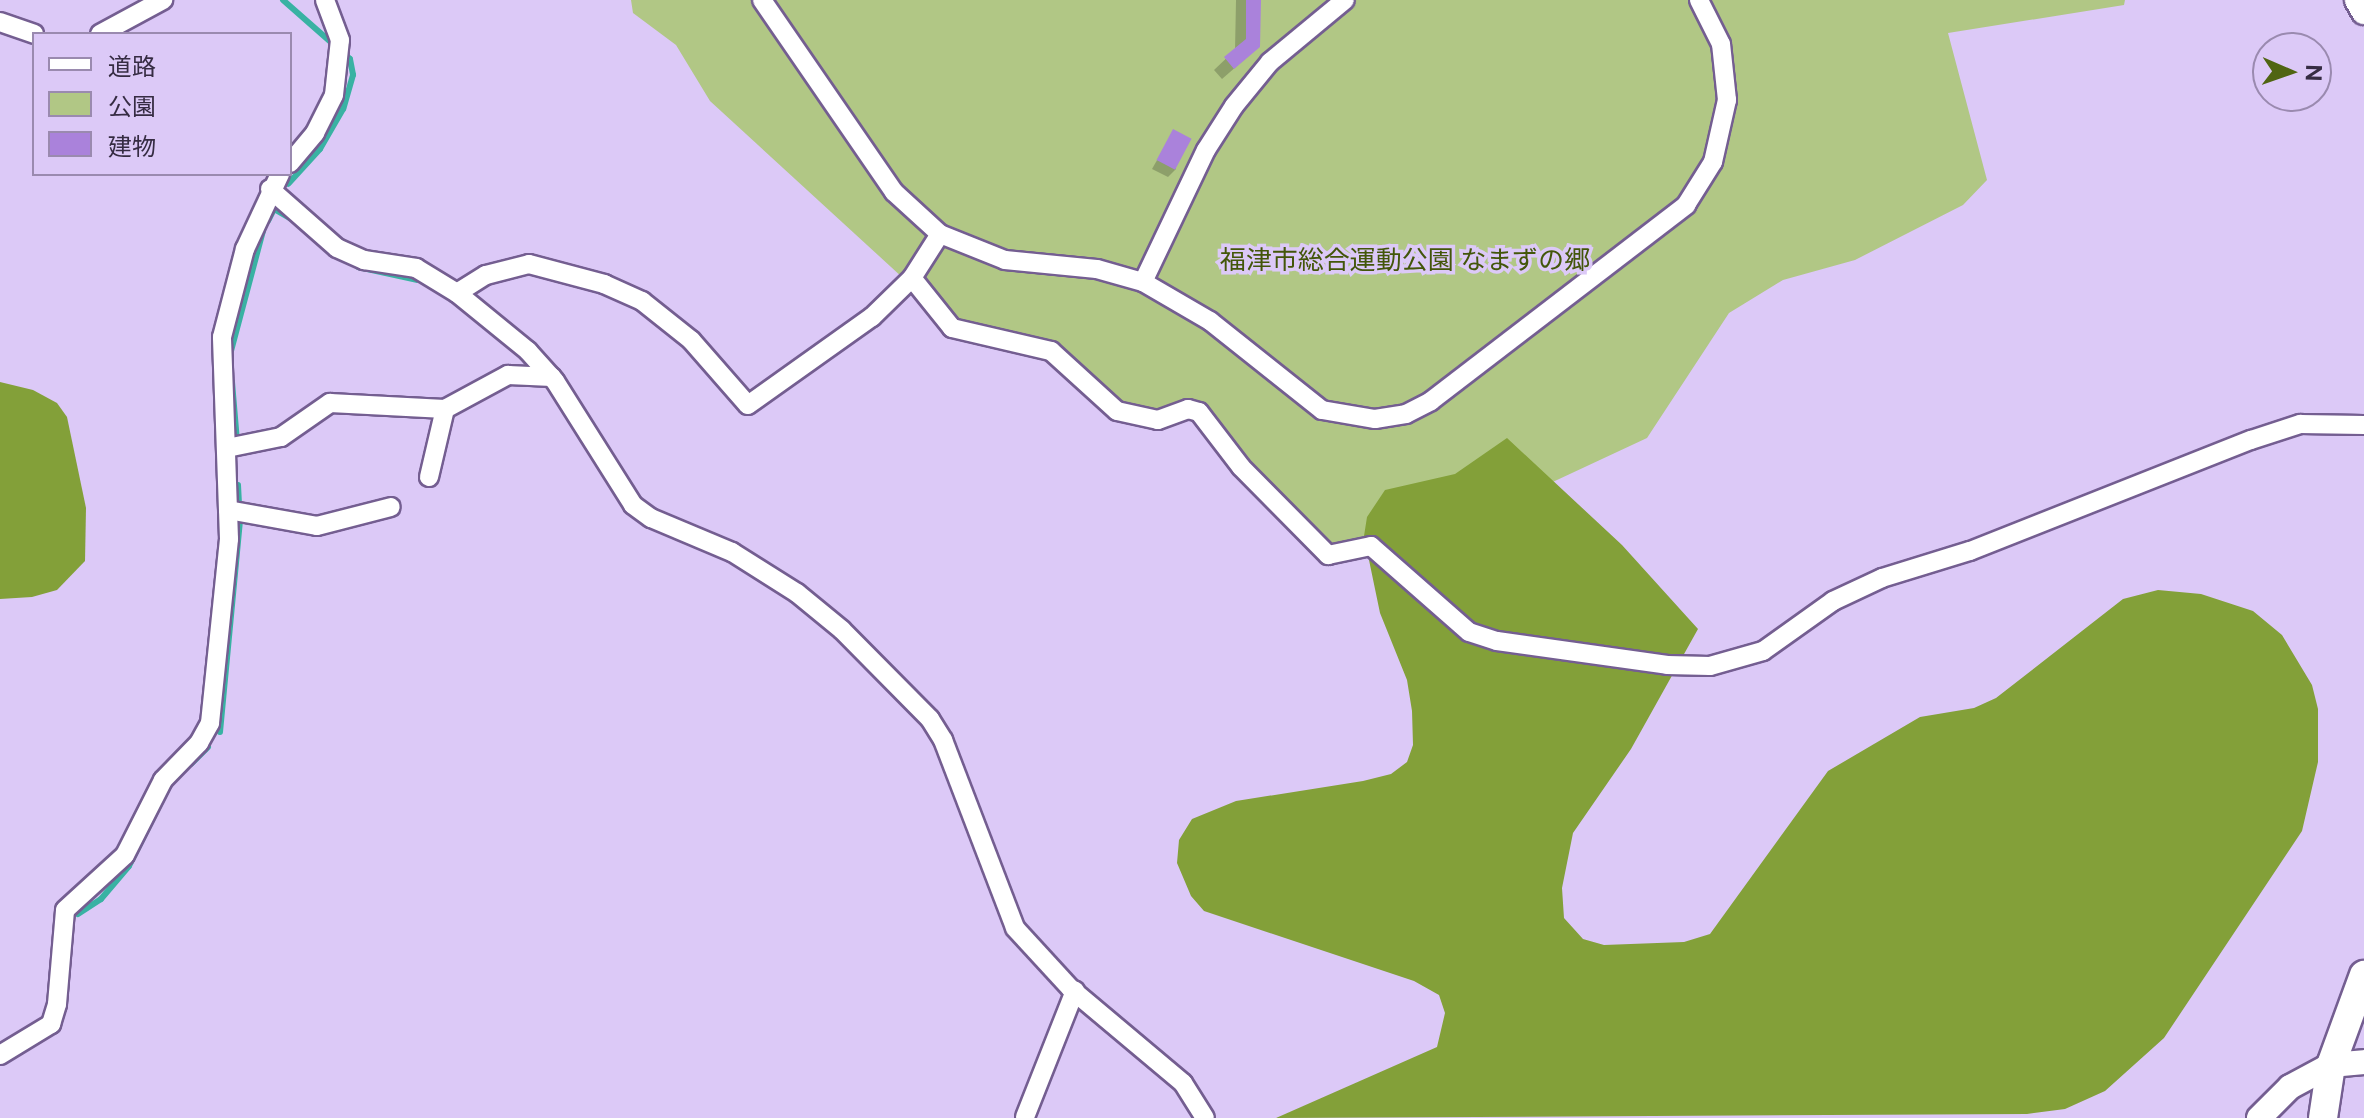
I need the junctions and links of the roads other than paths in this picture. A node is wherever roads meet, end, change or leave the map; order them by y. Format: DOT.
graph roads {
  1 [pos="163,0"];
  2 [pos="325,0"];
  3 [pos="762,0"];
  4 [pos="1345,0"];
  5 [pos="1699,0"];
  6 [pos="2357,0"];
  7 [pos="2364,12"];
  8 [pos="0,22"];
  9 [pos="104,32"];
  10 [pos="32,33"];
  11 [pos="292,160"];
  12 [pos="279,176"];
  13 [pos="280,176"];
  14 [pos="940,234"];
  15 [pos="912,278"];
  16 [pos="1143,282"];
  17 [pos="457,293"];
  18 [pos="552,377"];
  19 [pos="445,409"];
  20 [pos="2364,425"];
  21 [pos="227,448"];
  22 [pos="429,477"];
  23 [pos="391,507"];
  24 [pos="228,510"];
  25 [pos="2364,975"];
  26 [pos="1075,991"];
  27 [pos="0,1055"];
  28 [pos="2364,1062"];
  29 [pos="2331,1065"];
  30 [pos="1025,1117"];
  31 [pos="1205,1118"];
  32 [pos="2259,1118"];
  33 [pos="2323,1118"];
  1 -- 9 [label="street"];
  2 -- 11 [label="street"];
  3 -- 14 [label="street"];
  4 -- 16 [label="street"];
  5 -- 16 [label="street"];
  6 -- 7 [label="street"];
  8 -- 10 [label="street"];
  12 -- 21 [label="street"];
  13 -- 17 [label="street"];
  14 -- 15 [label="street"];
  14 -- 16 [label="street"];
  15 -- 17 [label="street"];
  15 -- 20 [label="street"];
  17 -- 18 [label="street"];
  18 -- 19 [label="street"];
  18 -- 26 [label="street"];
  19 -- 21 [label="street"];
  19 -- 22 [label="street"];
  21 -- 24 [label="street"];
  23 -- 24 [label="street"];
  24 -- 27 [label="street"];
  25 -- 29 [label="main road"];
  26 -- 30 [label="street"];
  26 -- 31 [label="street"];
  28 -- 29 [label="street"];
  29 -- 32 [label="street"];
  29 -- 33 [label="main road"];
}
